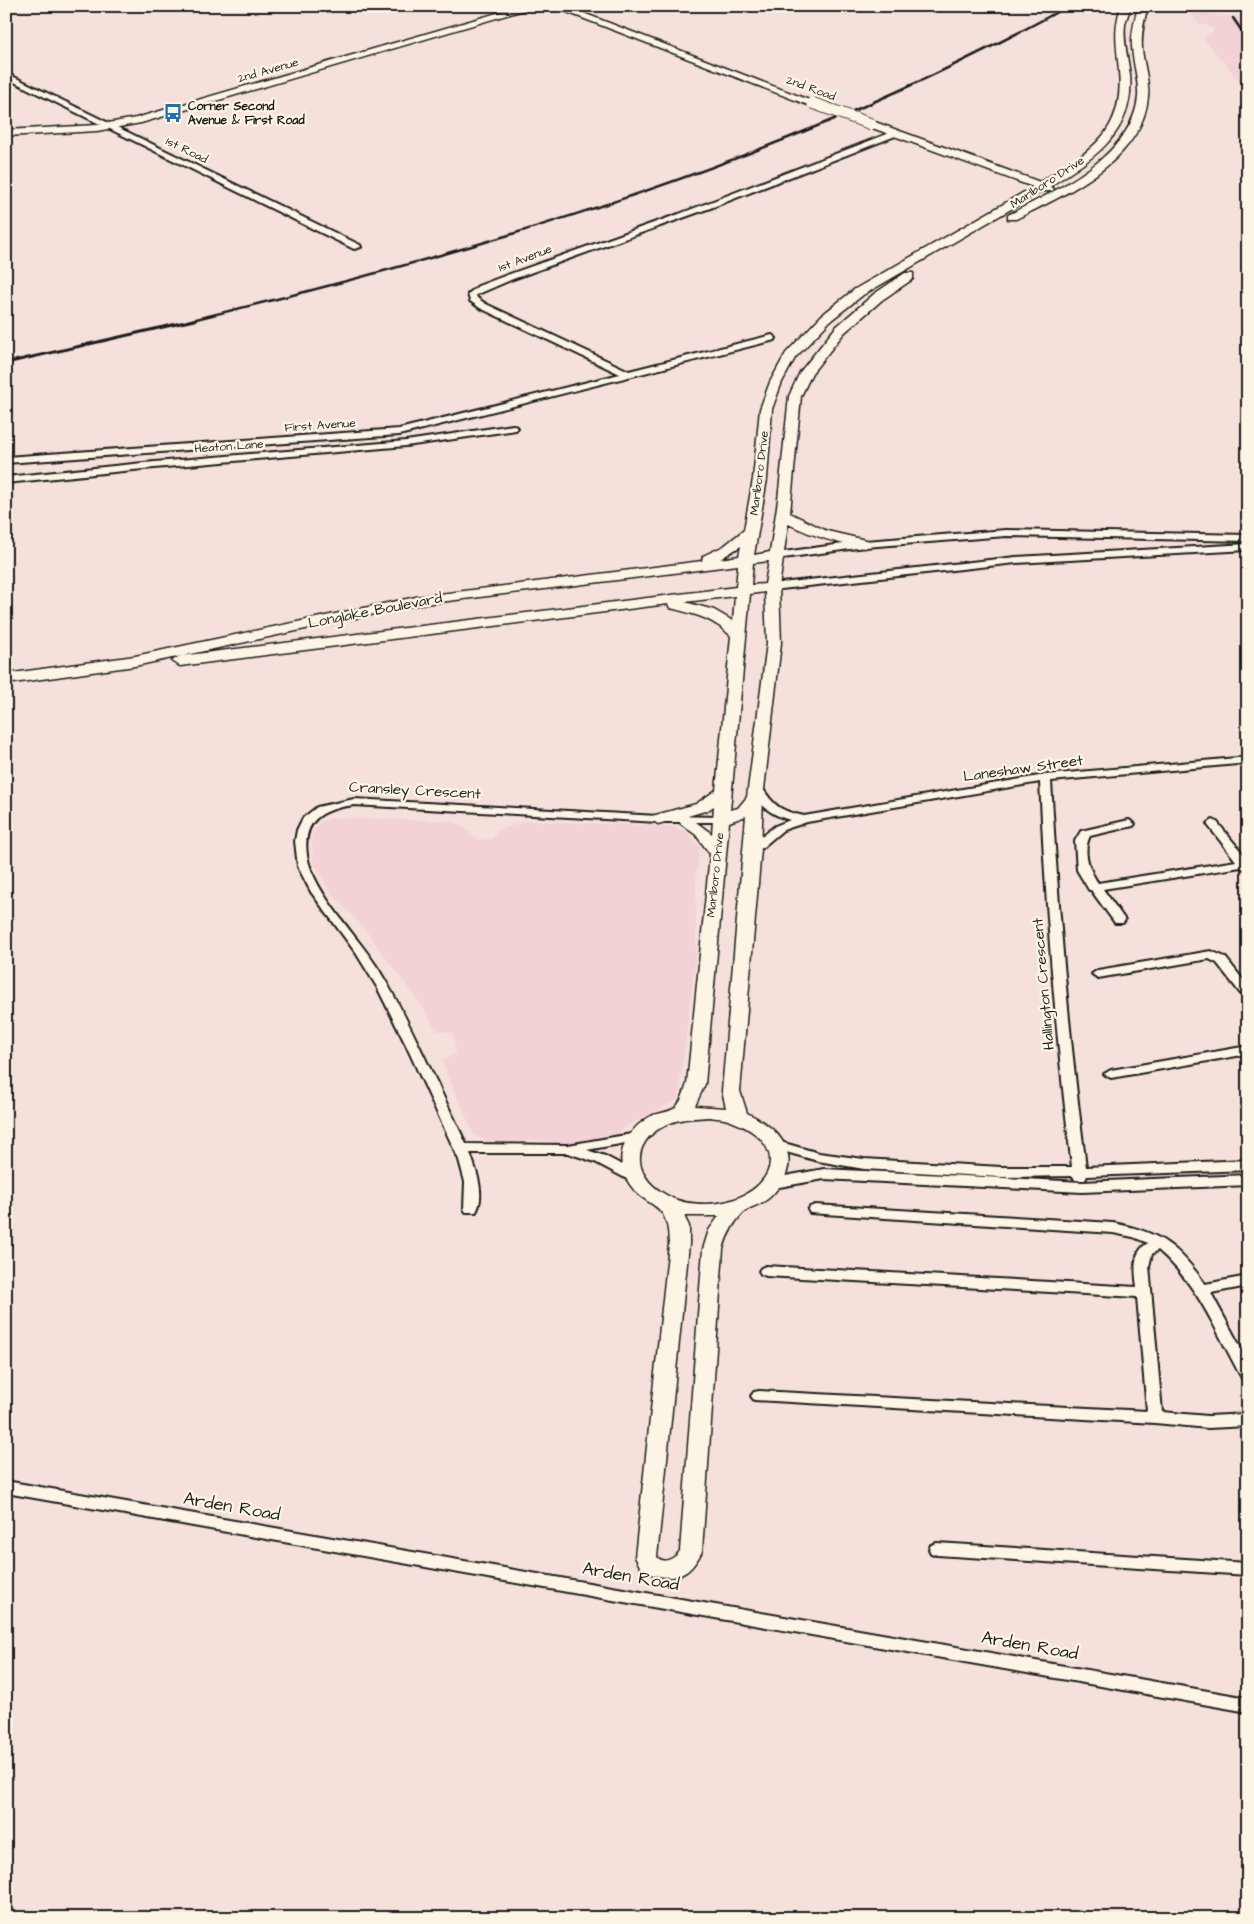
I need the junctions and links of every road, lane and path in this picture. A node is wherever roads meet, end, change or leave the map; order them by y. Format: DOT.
graph roads {
  1 [pos="532,6"];
  2 [pos="556,6"];
  3 [pos="1126,6"];
  4 [pos="1143,6"];
  5 [pos="6,75"];
  6 [pos="113,126"];
  7 [pos="6,133"];
  8 [pos="895,133"];
  9 [pos="1042,186"];
  10 [pos="1058,193"];
  11 [pos="357,247"];
  12 [pos="772,338"];
  13 [pos="628,374"];
  14 [pos="513,428"];
  15 [pos="6,460"];
  16 [pos="6,480"];
  17 [pos="783,515"];
  18 [pos="751,532"];
  19 [pos="1248,538"];
  20 [pos="865,544"];
  21 [pos="1248,547"];
  22 [pos="776,556"];
  23 [pos="746,559"];
  24 [pos="679,567"];
  25 [pos="772,587"];
  26 [pos="743,591"];
  27 [pos="633,604"];
  28 [pos="738,634"];
  29 [pos="135,664"];
  30 [pos="6,681"];
  31 [pos="1248,760"];
  32 [pos="1045,778"];
  33 [pos="724,792"];
  34 [pos="756,793"];
  35 [pos="658,819"];
  36 [pos="721,819"];
  37 [pos="805,819"];
  38 [pos="686,820"];
  39 [pos="1129,824"];
  40 [pos="1213,824"];
  41 [pos="753,849"];
  42 [pos="717,852"];
  43 [pos="1246,865"];
  44 [pos="1093,887"];
  45 [pos="1119,920"];
  46 [pos="1098,974"];
  47 [pos="1248,994"];
  48 [pos="1248,1050"];
  49 [pos="1111,1074"];
  50 [pos="681,1113"];
  51 [pos="738,1116"];
  52 [pos="637,1137"];
  53 [pos="777,1145"];
  54 [pos="461,1148"];
  55 [pos="568,1149"];
  56 [pos="1248,1165"];
  57 [pos="1079,1171"];
  58 [pos="632,1176"];
  59 [pos="1248,1180"];
  60 [pos="774,1183"];
  61 [pos="1082,1187"];
  62 [pos="670,1206"];
  63 [pos="738,1206"];
  64 [pos="471,1209"];
  65 [pos="815,1210"];
  66 [pos="1160,1244"];
  67 [pos="766,1271"];
  68 [pos="1248,1281"];
  69 [pos="1201,1290"];
  70 [pos="1143,1292"];
  71 [pos="1248,1376"];
  72 [pos="759,1396"];
  73 [pos="1155,1417"];
  74 [pos="1248,1420"];
  75 [pos="6,1487"];
  76 [pos="937,1548"];
  77 [pos="1248,1569"];
  78 [pos="1248,1705"];
  1 -- 6 [label="main road, 2nd Avenue"];
  2 -- 8 [label="main road, 2nd Road, bridge"];
  3 -- 9 [label="main road, Marlboro Drive"];
  4 -- 10 [label="main road, Marlboro Drive"];
  5 -- 6 [label="street, 1st Road"];
  6 -- 7 [label="main road, 2nd Avenue"];
  6 -- 11 [label="street, 1st Road"];
  8 -- 9 [label="main road, 2nd Road"];
  8 -- 13 [label="street, 1st Avenue"];
  9 -- 10 [label="main road, 2nd Road"];
  9 -- 18 [label="main road, Marlboro Drive"];
  10 -- 17 [label="main road, Marlboro Drive"];
  12 -- 13 [label="street"];
  13 -- 15 [label="street, First Avenue"];
  14 -- 16 [label="street, Heaton Lane"];
  17 -- 20 [label="main road"];
  17 -- 22 [label="main road, Marlboro Drive"];
  18 -- 23 [label="main road, Marlboro Drive"];
  18 -- 24 [label="main road"];
  19 -- 20 [label="street"];
  20 -- 22 [label="street"];
  21 -- 25 [label="street"];
  22 -- 23 [label="main road, Longlake Boulevard"];
  22 -- 25 [label="main road, Marlboro Drive"];
  23 -- 24 [label="main road, Longlake Boulevard"];
  23 -- 26 [label="main road, Marlboro Drive"];
  24 -- 29 [label="main road, Longlake Boulevard"];
  25 -- 26 [label="main road, Longlake Boulevard"];
  25 -- 34 [label="main road, Marlboro Drive"];
  26 -- 27 [label="main road, Longlake Boulevard"];
  26 -- 28 [label="main road, Marlboro Drive"];
  27 -- 28 [label="main road"];
  27 -- 29 [label="main road, Longlake Boulevard"];
  28 -- 33 [label="main road, Marlboro Drive"];
  29 -- 30 [label="main road, Longlake Boulevard"];
  31 -- 32 [label="street, Laneshaw Street"];
  32 -- 37 [label="street, Laneshaw Street"];
  32 -- 57 [label="street, Hallington Crescent"];
  33 -- 35 [label="main road"];
  33 -- 36 [label="main road, Marlboro Drive"];
  34 -- 36 [label="main road"];
  34 -- 37 [label="street, Laneshaw Street"];
  34 -- 41 [label="main road, Marlboro Drive"];
  35 -- 38 [label="street, Cransley Crescent"];
  35 -- 54 [label="street, Cransley Crescent"];
  36 -- 38 [label="street, Cransley Crescent"];
  36 -- 42 [label="main road, Marlboro Drive"];
  37 -- 41 [label="street, Laneshaw Street"];
  38 -- 42 [label="main road"];
  39 -- 44 [label="street"];
  40 -- 43 [label="street"];
  41 -- 51 [label="main road, Marlboro Drive"];
  42 -- 50 [label="main road, Marlboro Drive"];
  43 -- 44 [label="street"];
  44 -- 45 [label="street"];
  46 -- 47 [label="street"];
  48 -- 49 [label="street"];
  50 -- 51 [label="main road"];
  50 -- 52 [label="main road"];
  51 -- 53 [label="main road"];
  52 -- 55 [label="street"];
  52 -- 58 [label="main road"];
  53 -- 57 [label="street"];
  53 -- 60 [label="main road"];
  54 -- 55 [label="street"];
  54 -- 64 [label="street, Cransley Crescent"];
  55 -- 58 [label="street"];
  56 -- 57 [label="street"];
  57 -- 61 [label="street, Hallington Crescent"];
  58 -- 62 [label="main road"];
  59 -- 61 [label="street"];
  60 -- 61 [label="street"];
  60 -- 63 [label="main road"];
  62 -- 63 [label="main road"];
  62 -- 63 [label="main road"];
  65 -- 66 [label="street"];
  66 -- 69 [label="street"];
  66 -- 70 [label="street"];
  67 -- 70 [label="street"];
  68 -- 69 [label="street"];
  69 -- 71 [label="street"];
  70 -- 73 [label="street"];
  72 -- 73 [label="street"];
  73 -- 74 [label="street"];
  75 -- 78 [label="street, Arden Road"];
  76 -- 77 [label="street"];
}
